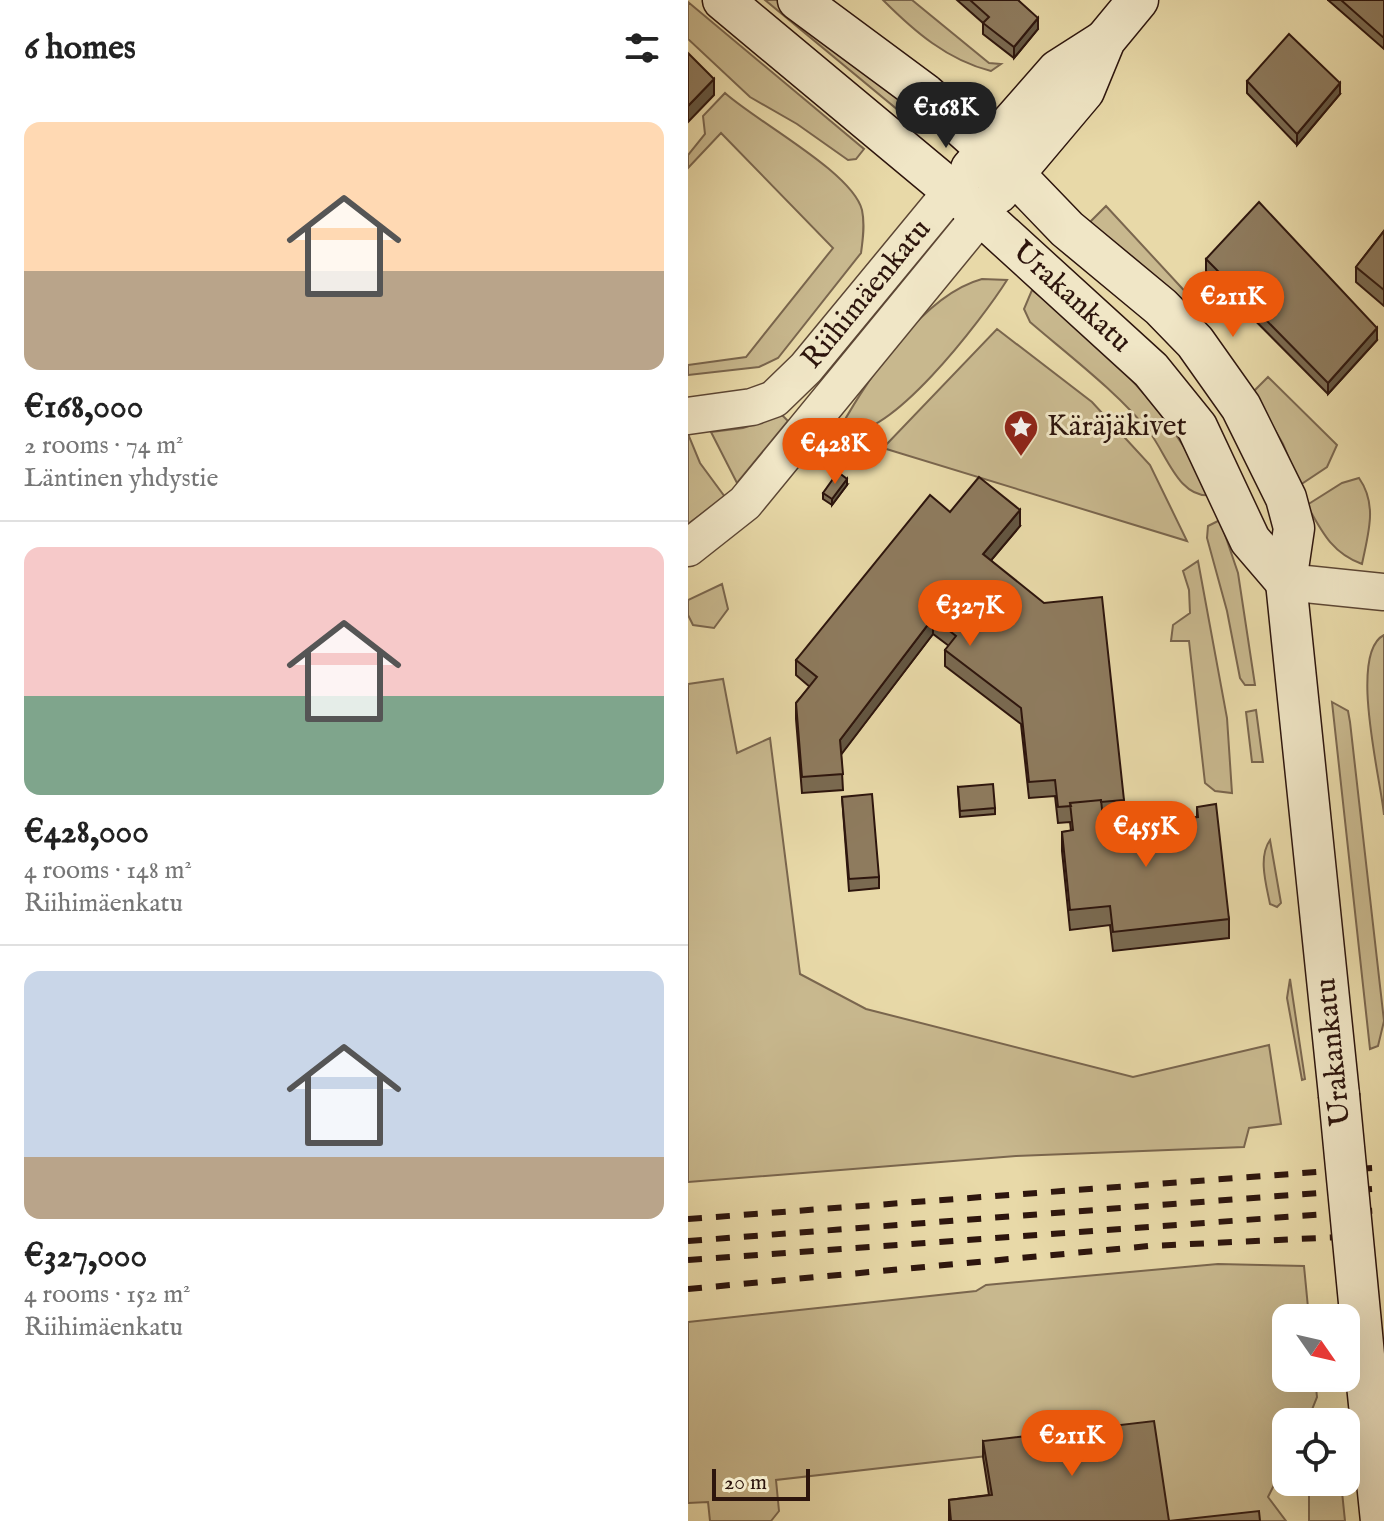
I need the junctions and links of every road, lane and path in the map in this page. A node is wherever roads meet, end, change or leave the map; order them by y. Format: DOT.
graph roads {
  1 [pos="723,0"];
  2 [pos="798,0"];
  3 [pos="1138,0"];
  4 [pos="1000,162"];
  5 [pos="967,203"];
  6 [pos="688,416"];
  7 [pos="688,548"];
  8 [pos="1286,582"];
  9 [pos="1384,592"];
  10 [pos="1381,1521"];
  1 -- 5 [label="main road, Urakankatu"];
  2 -- 4 [label="main road, Urakankatu"];
  3 -- 4 [label="main road"];
  4 -- 5 [label="main road"];
  4 -- 8 [label="main road, Urakankatu"];
  5 -- 6 [label="street, Riihimäenkatu"];
  5 -- 7 [label="street, Riihimäenkatu"];
  5 -- 8 [label="main road, Urakankatu"];
  8 -- 9 [label="street"];
  8 -- 10 [label="main road, Urakankatu, bridge"];
}
